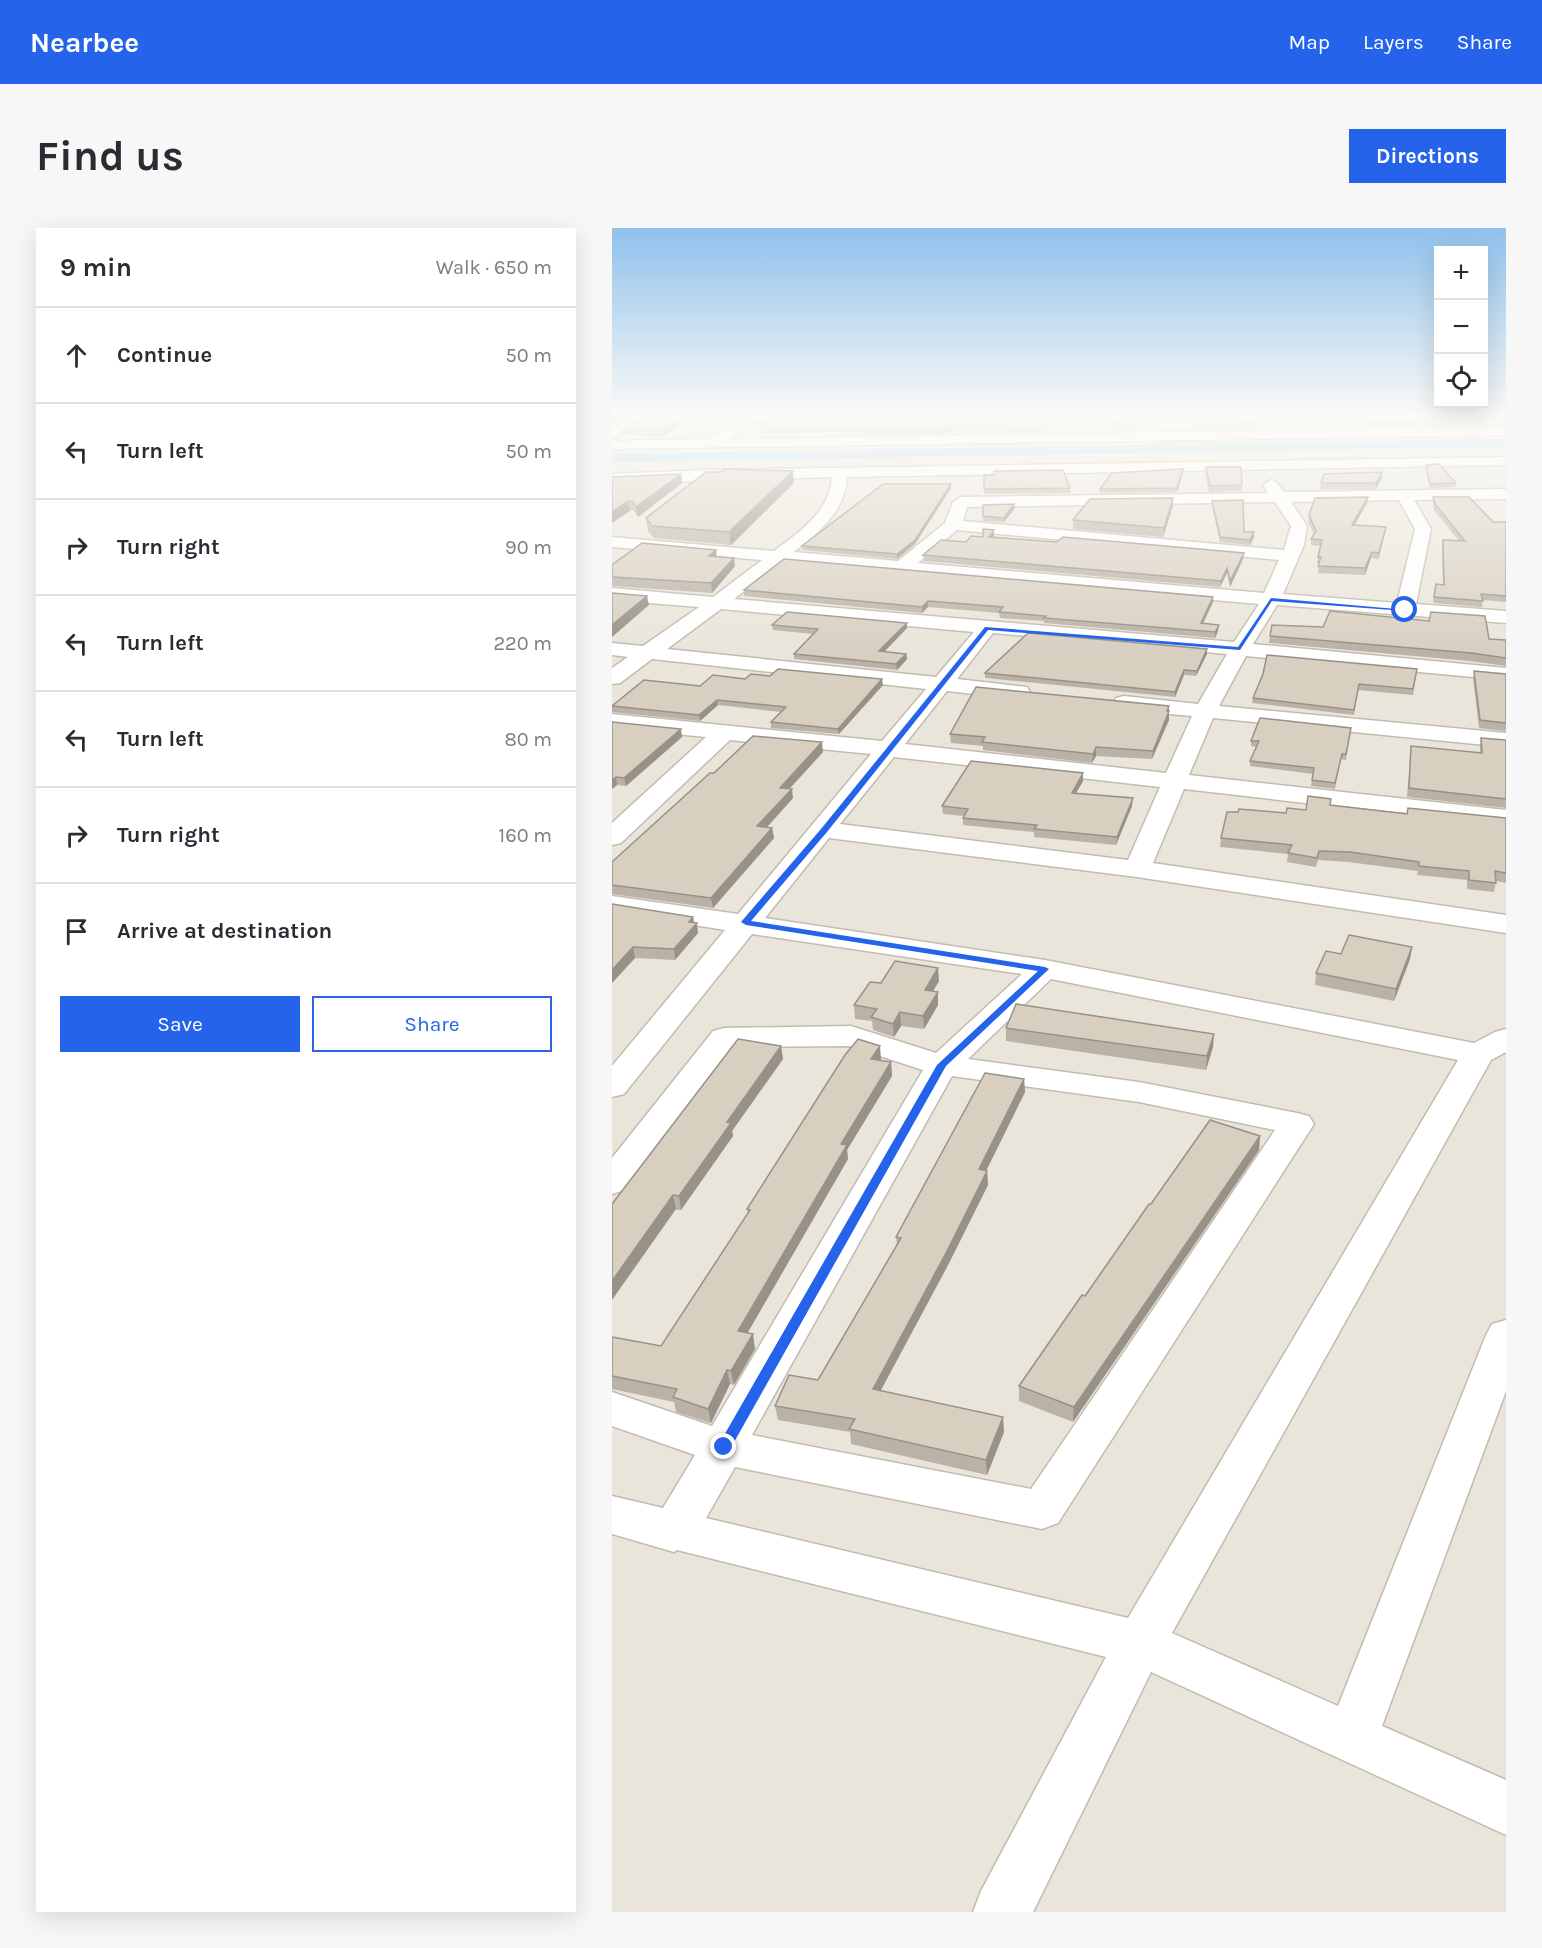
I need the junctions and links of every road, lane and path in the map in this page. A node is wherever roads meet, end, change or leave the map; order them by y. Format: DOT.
graph roads {
  1 [pos="839,494"];
  2 [pos="965,494"];
  3 [pos="1279,494"];
  4 [pos="1506,494"];
  5 [pos="1404,496"];
  6 [pos="1283,499"];
  7 [pos="961,502"];
  8 [pos="953,525"];
  9 [pos="636,529"];
  10 [pos="615,542"];
  11 [pos="1290,556"];
  12 [pos="774,558"];
  13 [pos="901,568"];
  14 [pos="612,594"];
  15 [pos="1271,600"];
  16 [pos="717,604"];
  17 [pos="1405,610"];
  18 [pos="1506,617"];
  19 [pos="987,628"];
  20 [pos="612,649"];
  21 [pos="1240,649"];
  22 [pos="647,653"];
  23 [pos="1506,674"];
  24 [pos="612,678"];
  25 [pos="942,684"];
  26 [pos="1045,694"];
  27 [pos="1102,700"];
  28 [pos="1205,711"];
  29 [pos="612,721"];
  30 [pos="724,733"];
  31 [pos="1506,740"];
  32 [pos="889,749"];
  33 [pos="1176,782"];
  34 [pos="1506,818"];
  35 [pos="824,830"];
  36 [pos="612,837"];
  37 [pos="1137,868"];
  38 [pos="612,904"];
  39 [pos="746,922"];
  40 [pos="1506,924"];
  41 [pos="1045,969"];
  42 [pos="1492,1046"];
  43 [pos="942,1065"];
  44 [pos="612,1087"];
  45 [pos="612,1182"];
  46 [pos="1506,1335"];
  47 [pos="612,1409"];
  48 [pos="724,1447"];
  49 [pos="612,1515"];
  50 [pos="674,1532"];
  51 [pos="1140,1643"];
  52 [pos="1351,1739"];
  53 [pos="1506,1808"];
  54 [pos="1002,1912"];
  1 -- 12 [label="street"];
  2 -- 7 [label="street"];
  3 -- 6 [label="street"];
  4 -- 5 [label="street"];
  5 -- 6 [label="street"];
  5 -- 17 [label="street"];
  6 -- 7 [label="street"];
  6 -- 11 [label="street"];
  7 -- 8 [label="street"];
  8 -- 11 [label="street"];
  8 -- 13 [label="street"];
  9 -- 10 [label="street"];
  10 -- 12 [label="street"];
  11 -- 15 [label="street"];
  12 -- 13 [label="street"];
  12 -- 16 [label="street"];
  13 -- 15 [label="street"];
  14 -- 16 [label="street"];
  15 -- 17 [label="street"];
  15 -- 21 [label="street"];
  16 -- 19 [label="street"];
  16 -- 22 [label="street"];
  17 -- 18 [label="street"];
  19 -- 21 [label="street"];
  19 -- 25 [label="street"];
  20 -- 22 [label="street"];
  21 -- 23 [label="street"];
  21 -- 28 [label="street"];
  22 -- 24 [label="street"];
  22 -- 25 [label="street"];
  25 -- 26 [label="street"];
  25 -- 32 [label="street"];
  27 -- 28 [label="street"];
  28 -- 31 [label="street"];
  28 -- 33 [label="street"];
  29 -- 30 [label="street"];
  30 -- 32 [label="street"];
  30 -- 36 [label="street"];
  32 -- 33 [label="street"];
  32 -- 35 [label="street"];
  33 -- 34 [label="street"];
  33 -- 37 [label="street"];
  35 -- 37 [label="street"];
  35 -- 39 [label="street"];
  37 -- 40 [label="street"];
  38 -- 39 [label="street"];
  39 -- 41 [label="street"];
  39 -- 44 [label="street"];
  41 -- 42 [label="street"];
  41 -- 43 [label="street"];
  42 -- 51 [label="street"];
  43 -- 45 [label="street"];
  43 -- 48 [label="street"];
  43 -- 48 [label="street"];
  46 -- 52 [label="street"];
  47 -- 48 [label="street"];
  48 -- 50 [label="street"];
  49 -- 50 [label="street"];
  50 -- 51 [label="street"];
  51 -- 52 [label="street"];
  51 -- 54 [label="street"];
  52 -- 53 [label="street"];
}
